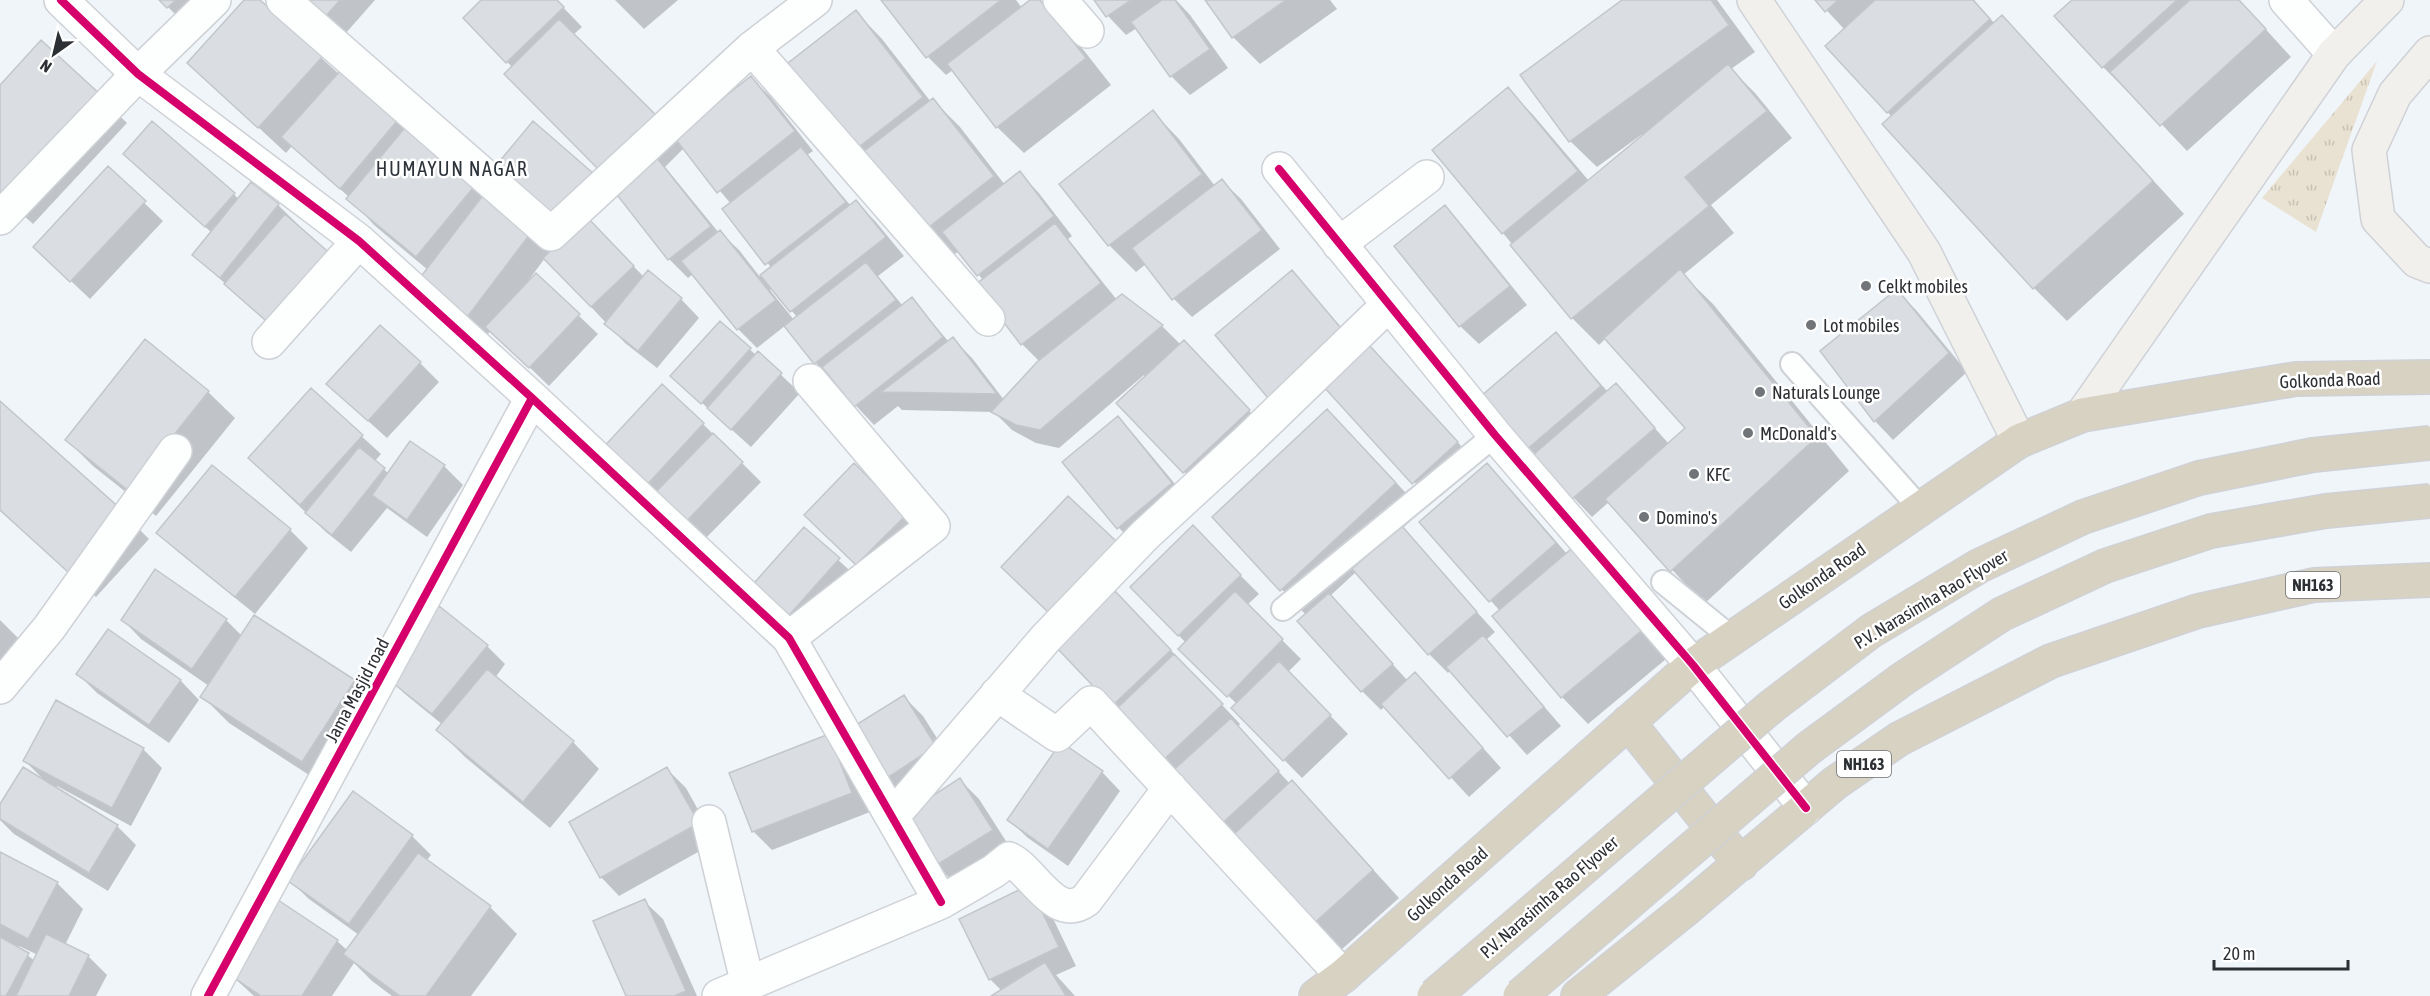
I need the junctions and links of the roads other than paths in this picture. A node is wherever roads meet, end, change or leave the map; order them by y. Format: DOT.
graph roads {
  1 [pos="61,0"];
  2 [pos="214,0"];
  3 [pos="283,0"];
  4 [pos="815,0"];
  5 [pos="1060,0"];
  6 [pos="1754,0"];
  7 [pos="2286,0"];
  8 [pos="2387,0"];
  9 [pos="1087,31"];
  10 [pos="752,48"];
  11 [pos="2430,52"];
  12 [pos="2334,54"];
  13 [pos="138,75"];
  14 [pos="1280,169"];
  15 [pos="1427,177"];
  16 [pos="0,218"];
  17 [pos="359,242"];
  18 [pos="1339,244"];
  19 [pos="2430,266"];
  20 [pos="1388,305"];
  21 [pos="988,319"];
  22 [pos="269,342"];
  23 [pos="1792,364"];
  24 [pos="2430,377"];
  25 [pos="810,381"];
  26 [pos="532,398"];
  27 [pos="2082,415"];
  28 [pos="1495,435"];
  29 [pos="2019,441"];
  30 [pos="2430,443"];
  31 [pos="175,451"];
  32 [pos="2430,501"];
  33 [pos="1920,508"];
  34 [pos="2430,580"];
  35 [pos="1663,582"];
  36 [pos="1283,609"];
  37 [pos="789,638"];
  38 [pos="1732,638"];
  39 [pos="1693,665"];
  40 [pos="0,687"];
  41 [pos="997,694"];
  42 [pos="1628,722"];
  43 [pos="1170,788"];
  44 [pos="1806,808"];
  45 [pos="892,817"];
  46 [pos="709,822"];
  47 [pos="1741,864"];
  48 [pos="941,902"];
  49 [pos="1343,976"];
  50 [pos="733,990"];
  51 [pos="208,996"];
  52 [pos="1316,996"];
  53 [pos="1434,996"];
  54 [pos="1520,996"];
  55 [pos="1578,996"];
  1 -- 13 [label="street"];
  2 -- 13 [label="street"];
  3 -- 10 [label="street"];
  4 -- 10 [label="street"];
  5 -- 9 [label="street"];
  6 -- 29 [label="street"];
  7 -- 12 [label="street"];
  8 -- 12 [label="street"];
  10 -- 21 [label="street"];
  11 -- 19 [label="street"];
  12 -- 27 [label="street"];
  13 -- 16 [label="street"];
  13 -- 17 [label="street"];
  14 -- 18 [label="street"];
  15 -- 18 [label="street"];
  17 -- 22 [label="street"];
  17 -- 26 [label="street"];
  18 -- 20 [label="street"];
  20 -- 28 [label="street"];
  20 -- 41 [label="street"];
  23 -- 33 [label="lane"];
  24 -- 27 [label="highway, Golkonda Road"];
  25 -- 37 [label="street"];
  26 -- 37 [label="street"];
  26 -- 51 [label="street, Jama Masjid road"];
  27 -- 29 [label="highway, Golkonda Road"];
  28 -- 36 [label="lane"];
  28 -- 39 [label="street"];
  29 -- 33 [label="highway, Golkonda Road"];
  30 -- 53 [label="highway, P.V. Narasimha Rao Flyover, bridge"];
  31 -- 40 [label="street"];
  32 -- 54 [label="highway, bridge"];
  33 -- 38 [label="highway, Golkonda Road"];
  34 -- 44 [label="highway, NH163"];
  35 -- 38 [label="lane"];
  37 -- 45 [label="street"];
  38 -- 39 [label="highway, Golkonda Road"];
  39 -- 42 [label="highway, Golkonda Road"];
  39 -- 44 [label="street"];
  41 -- 43 [label="street"];
  41 -- 45 [label="street"];
  42 -- 47 [label="highway"];
  42 -- 49 [label="highway, Golkonda Road"];
  43 -- 48 [label="street"];
  43 -- 49 [label="street"];
  44 -- 47 [label="highway, NH163"];
  45 -- 48 [label="street"];
  46 -- 50 [label="street"];
  47 -- 55 [label="highway, NH163"];
  48 -- 50 [label="street"];
  49 -- 52 [label="highway, Golkonda Road"];
}
